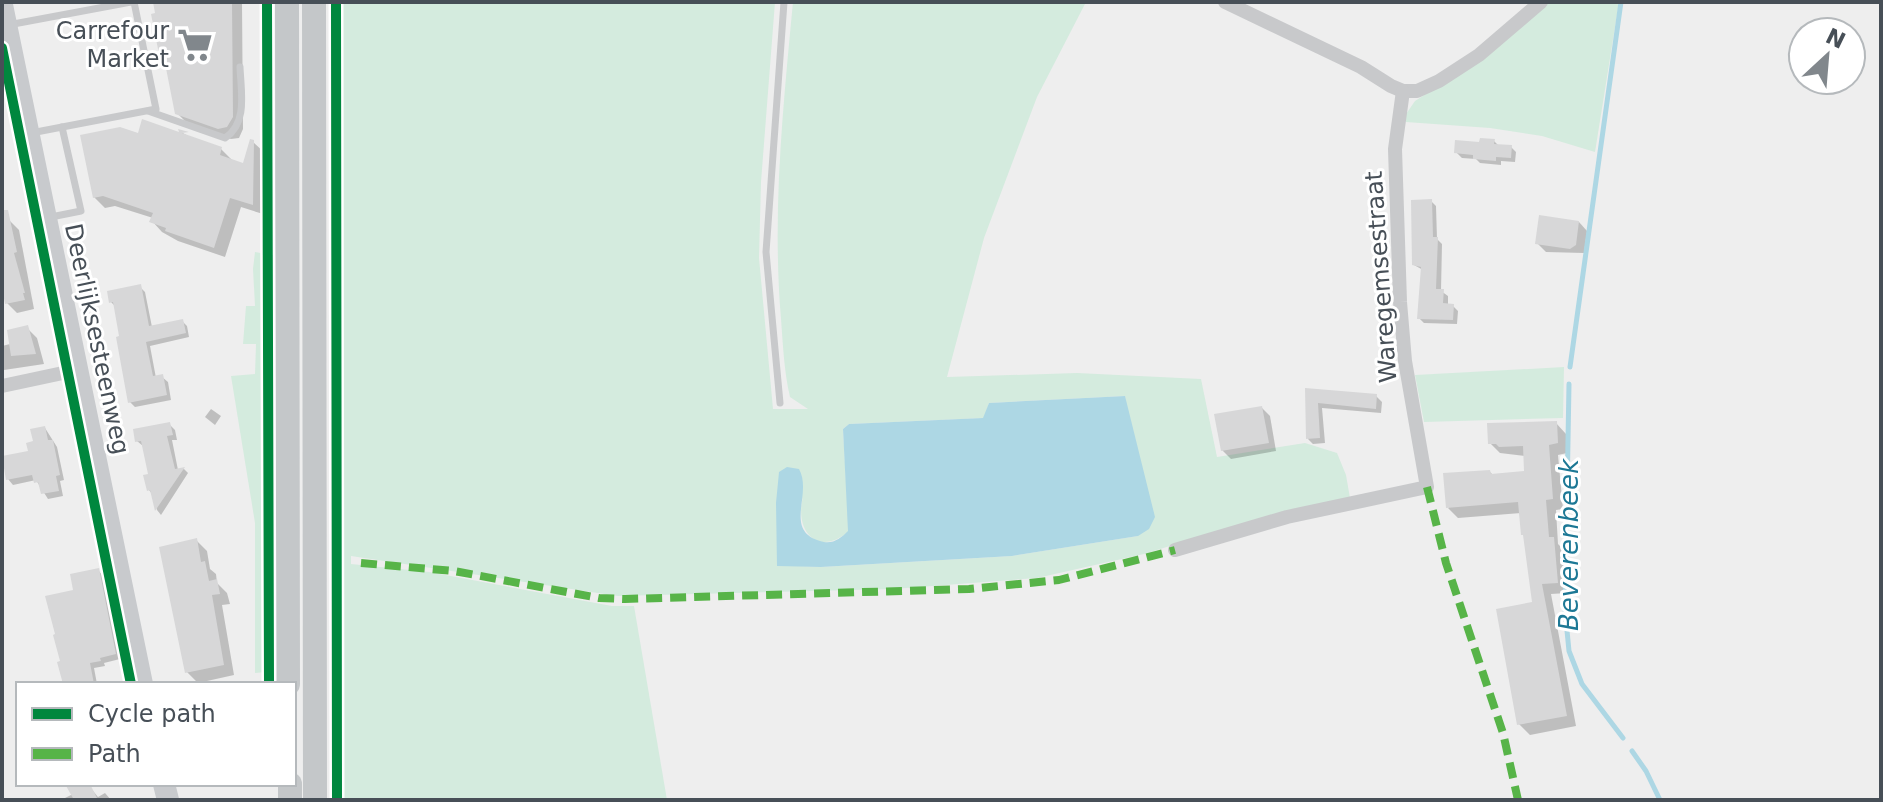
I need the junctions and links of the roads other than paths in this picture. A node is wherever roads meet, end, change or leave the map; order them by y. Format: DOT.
graph roads {
  1 [pos="133,2"];
  2 [pos="287,2"];
  3 [pos="314,2"];
  4 [pos="784,2"];
  5 [pos="1225,2"];
  6 [pos="1541,2"];
  7 [pos="4,15"];
  8 [pos="240,67"];
  9 [pos="1403,91"];
  10 [pos="145,111"];
  11 [pos="62,127"];
  12 [pos="29,133"];
  13 [pos="46,219"];
  14 [pos="77,370"];
  15 [pos="2,386"];
  16 [pos="780,403"];
  17 [pos="1175,550"];
  18 [pos="142,682"];
  19 [pos="288,682"];
  20 [pos="315,800"];
  1 -- 7 [label="lane"];
  1 -- 10 [label="lane"];
  2 -- 19 [label="main road"];
  3 -- 20 [label="main road"];
  4 -- 16 [label="lane"];
  5 -- 9 [label="street"];
  6 -- 9 [label="street"];
  7 -- 12 [label="main road, Deerlijksesteenweg"];
  8 -- 10 [label="lane"];
  9 -- 17 [label="street, Waregemsestraat"];
  10 -- 11 [label="lane"];
  11 -- 12 [label="lane"];
  11 -- 13 [label="lane"];
  12 -- 13 [label="main road, Deerlijksesteenweg"];
  13 -- 14 [label="main road, Deerlijksesteenweg"];
  14 -- 15 [label="street"];
  14 -- 18 [label="main road, Deerlijksesteenweg"];
}
